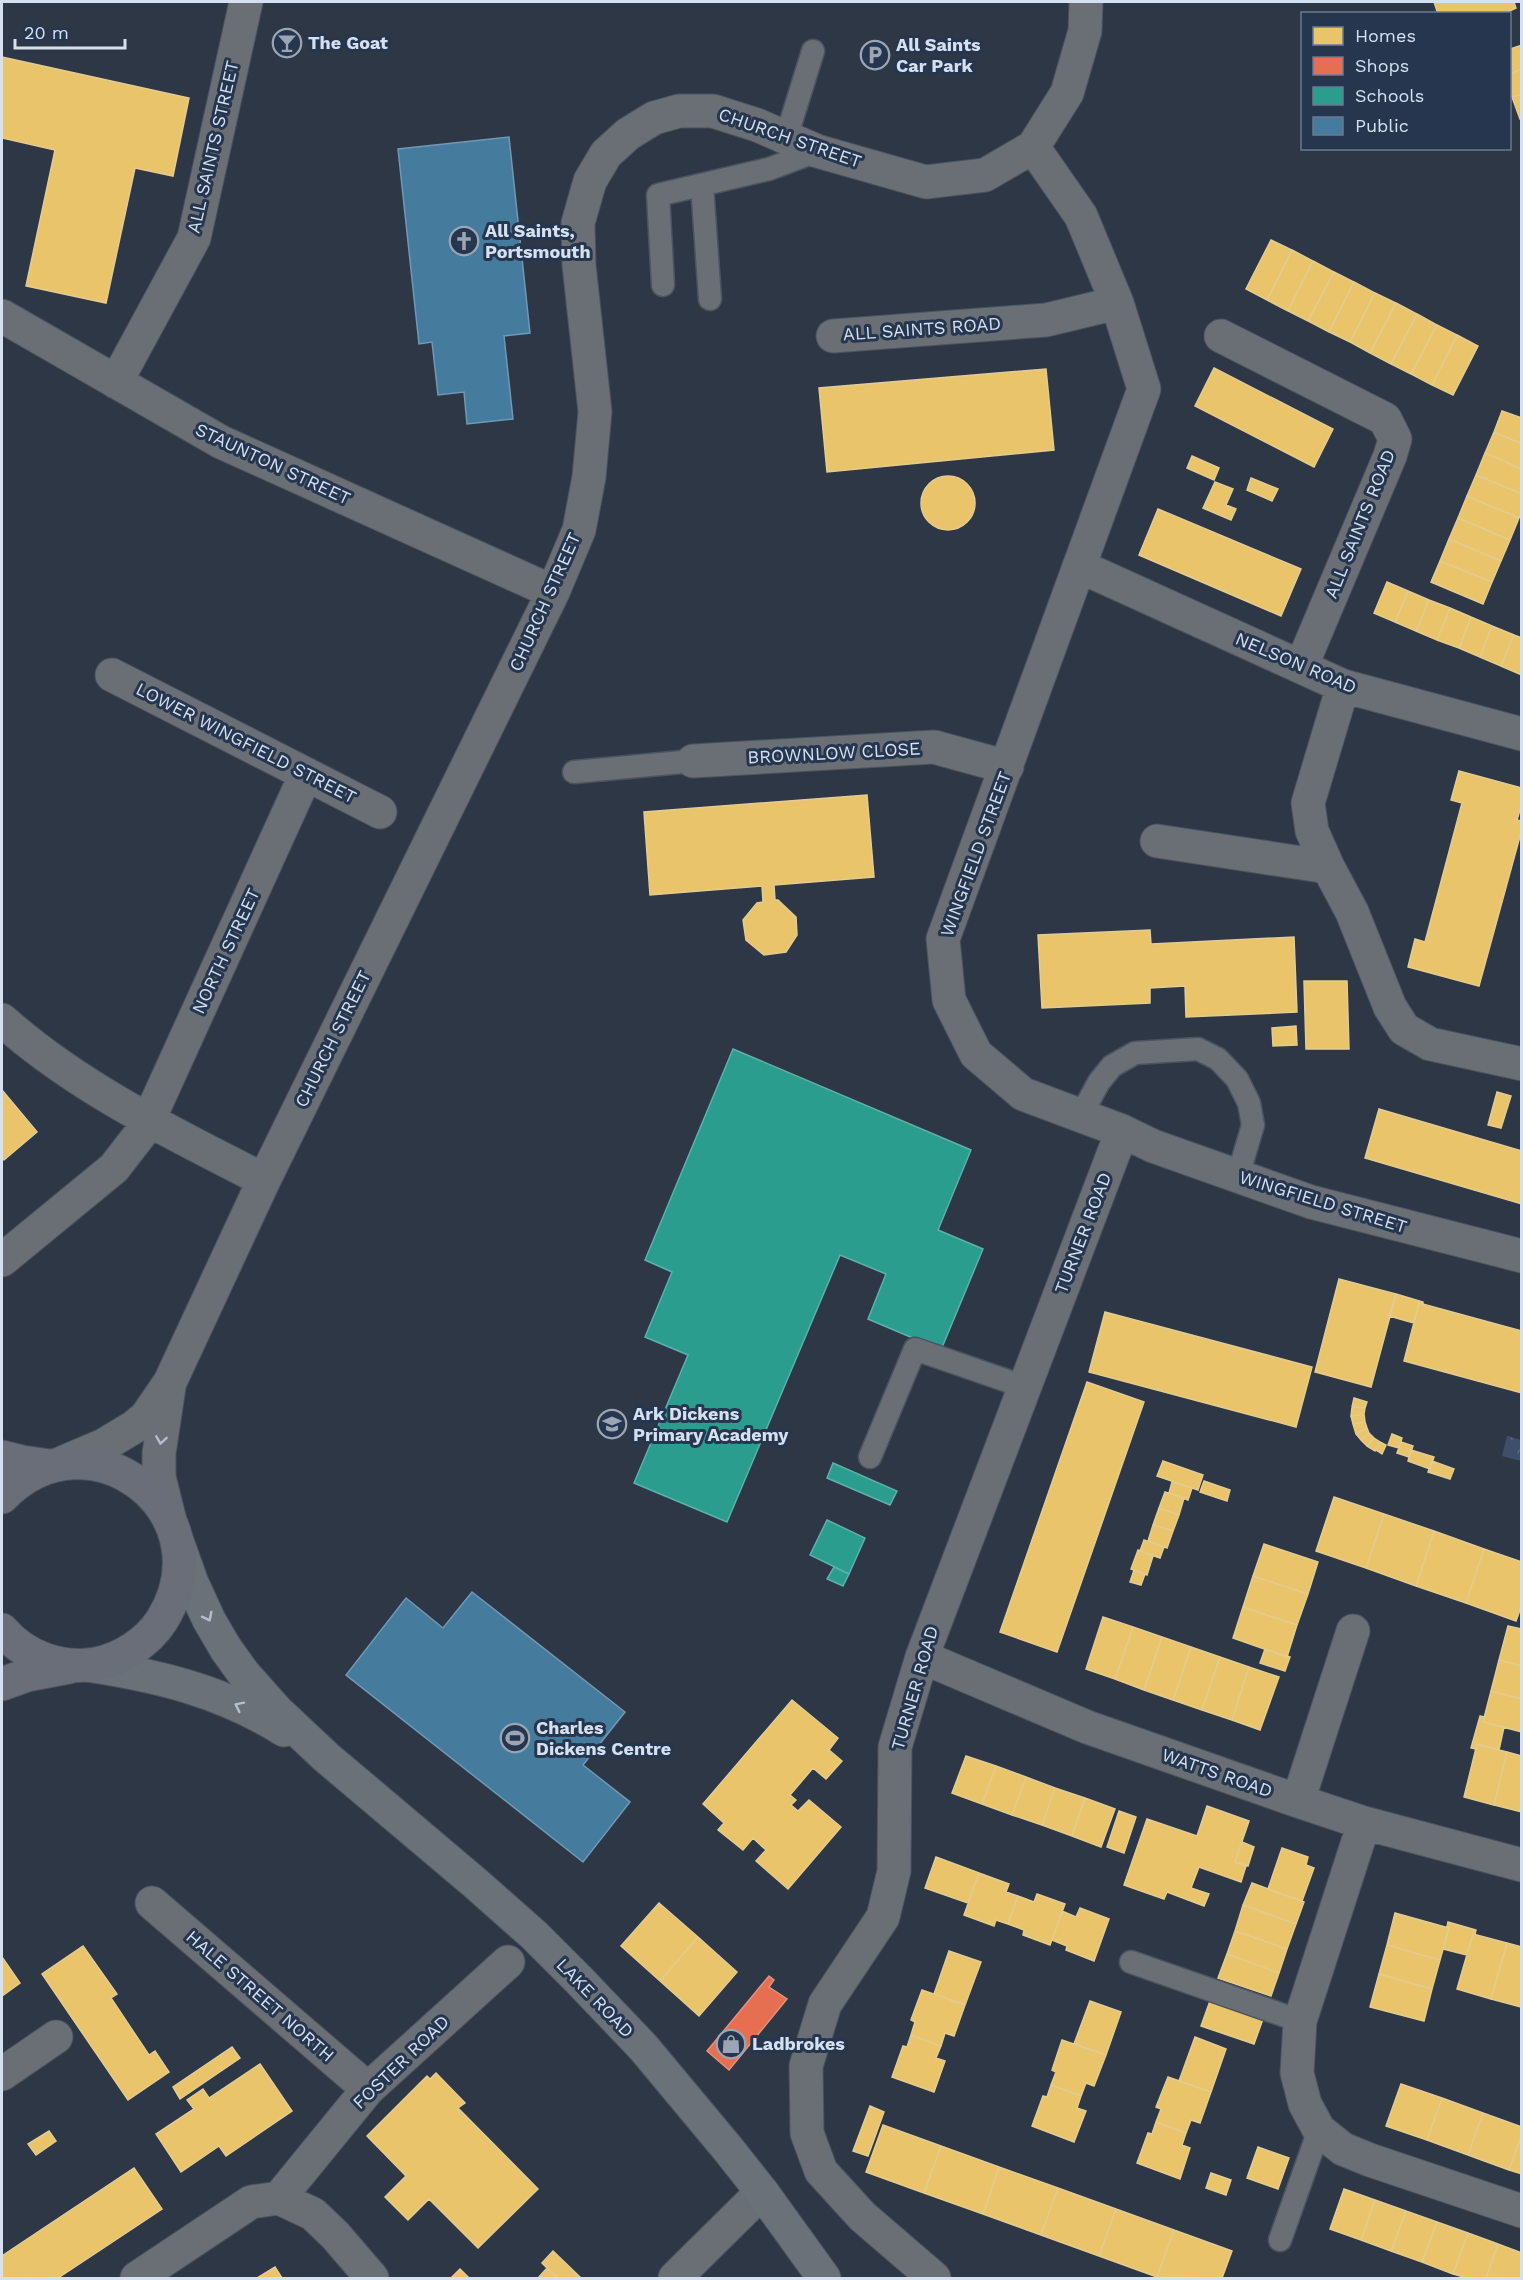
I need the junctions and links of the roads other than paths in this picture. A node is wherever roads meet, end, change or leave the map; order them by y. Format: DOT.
graph roads {
  1 [pos="246,2"];
  2 [pos="1086,2"];
  3 [pos="813,51"];
  4 [pos="786,138"];
  5 [pos="1033,147"];
  6 [pos="817,151"];
  7 [pos="702,185"];
  8 [pos="663,285"];
  9 [pos="710,299"];
  10 [pos="1117,303"];
  11 [pos="2,316"];
  12 [pos="832,336"];
  13 [pos="1221,336"];
  14 [pos="116,382"];
  15 [pos="1079,566"];
  16 [pos="554,592"];
  17 [pos="1301,667"];
  18 [pos="112,675"];
  19 [pos="1343,686"];
  20 [pos="1521,734"];
  21 [pos="693,761"];
  22 [pos="1007,767"];
  23 [pos="574,772"];
  24 [pos="306,774"];
  25 [pos="380,812"];
  26 [pos="1157,841"];
  27 [pos="1328,867"];
  28 [pos="2,1020"];
  29 [pos="1521,1064"];
  30 [pos="1081,1115"];
  31 [pos="147,1124"];
  32 [pos="1122,1131"];
  33 [pos="1238,1176"];
  34 [pos="264,1180"];
  35 [pos="1521,1256"];
  36 [pos="2,1260"];
  37 [pos="170,1382"];
  38 [pos="1024,1387"];
  39 [pos="2,1457"];
  40 [pos="870,1457"];
  41 [pos="57,1464"];
  42 [pos="2,1497"];
  43 [pos="174,1532"];
  44 [pos="2,1630"];
  45 [pos="1353,1631"];
  46 [pos="921,1657"];
  47 [pos="82,1665"];
  48 [pos="2,1684"];
  49 [pos="326,1757"];
  50 [pos="1298,1802"];
  51 [pos="1364,1823"];
  52 [pos="1521,1865"];
  53 [pos="152,1903"];
  54 [pos="508,1962"];
  55 [pos="1131,1962"];
  56 [pos="1300,2021"];
  57 [pos="56,2037"];
  58 [pos="2,2074"];
  59 [pos="368,2089"];
  60 [pos="1319,2130"];
  61 [pos="762,2192"];
  62 [pos="279,2198"];
  63 [pos="1521,2211"];
  64 [pos="1280,2240"];
  65 [pos="137,2278"];
  66 [pos="372,2278"];
  67 [pos="675,2278"];
  68 [pos="824,2278"];
  69 [pos="934,2278"];
  1 -- 14 [label="street, ALL SAINTS STREET"];
  2 -- 5 [label="street, CHURCH STREET"];
  3 -- 4 [label="lane"];
  4 -- 6 [label="street, CHURCH STREET"];
  4 -- 16 [label="street, CHURCH STREET"];
  5 -- 6 [label="street, CHURCH STREET"];
  5 -- 10 [label="street, WINGFIELD STREET"];
  6 -- 7 [label="lane"];
  7 -- 8 [label="lane"];
  7 -- 9 [label="lane"];
  10 -- 12 [label="street, ALL SAINTS ROAD"];
  10 -- 15 [label="street, WINGFIELD STREET"];
  11 -- 14 [label="street, STAUNTON STREET"];
  13 -- 17 [label="street, ALL SAINTS ROAD"];
  14 -- 16 [label="street, STAUNTON STREET"];
  15 -- 17 [label="street, NELSON ROAD"];
  15 -- 22 [label="street, WINGFIELD STREET"];
  16 -- 34 [label="street, CHURCH STREET"];
  17 -- 19 [label="street, NELSON ROAD"];
  18 -- 24 [label="street, LOWER WINGFIELD STREET"];
  19 -- 20 [label="street, NELSON ROAD"];
  19 -- 27 [label="street"];
  21 -- 22 [label="street, BROWNLOW CLOSE"];
  21 -- 23 [label="lane"];
  22 -- 30 [label="street, WINGFIELD STREET"];
  24 -- 25 [label="street, LOWER WINGFIELD STREET"];
  24 -- 31 [label="street, NORTH STREET"];
  26 -- 27 [label="street"];
  27 -- 29 [label="street"];
  28 -- 31 [label="street"];
  30 -- 32 [label="street, WINGFIELD STREET"];
  30 -- 33 [label="lane"];
  31 -- 34 [label="street"];
  31 -- 36 [label="street, NORTH STREET"];
  32 -- 33 [label="street, WINGFIELD STREET"];
  32 -- 38 [label="street, TURNER ROAD"];
  33 -- 35 [label="street, WINGFIELD STREET"];
  34 -- 37 [label="street, CHURCH STREET"];
  37 -- 41 [label="street, CHURCH STREET"];
  37 -- 43 [label="street, CHURCH STREET, one-way"];
  38 -- 40 [label="lane"];
  38 -- 46 [label="street, TURNER ROAD"];
  39 -- 41 [label="main road"];
  41 -- 42 [label="main road"];
  41 -- 43 [label="main road"];
  43 -- 47 [label="main road"];
  43 -- 49 [label="main road, LAKE ROAD, one-way"];
  44 -- 47 [label="main road"];
  45 -- 50 [label="street"];
  46 -- 50 [label="street, WATTS ROAD"];
  46 -- 69 [label="street, TURNER ROAD"];
  47 -- 48 [label="main road"];
  49 -- 47 [label="main road, LAKE ROAD, one-way"];
  49 -- 61 [label="main road, LAKE ROAD"];
  50 -- 51 [label="street, WATTS ROAD"];
  51 -- 52 [label="street, WATTS ROAD"];
  51 -- 56 [label="street"];
  53 -- 59 [label="street, HALE STREET NORTH"];
  54 -- 59 [label="street, FOSTER ROAD"];
  55 -- 56 [label="lane"];
  56 -- 60 [label="street"];
  57 -- 58 [label="street"];
  59 -- 62 [label="street, FOSTER ROAD"];
  60 -- 63 [label="street"];
  60 -- 64 [label="lane"];
  61 -- 67 [label="street"];
  61 -- 68 [label="main road, LAKE ROAD"];
  62 -- 65 [label="street"];
  62 -- 66 [label="street"];
}
